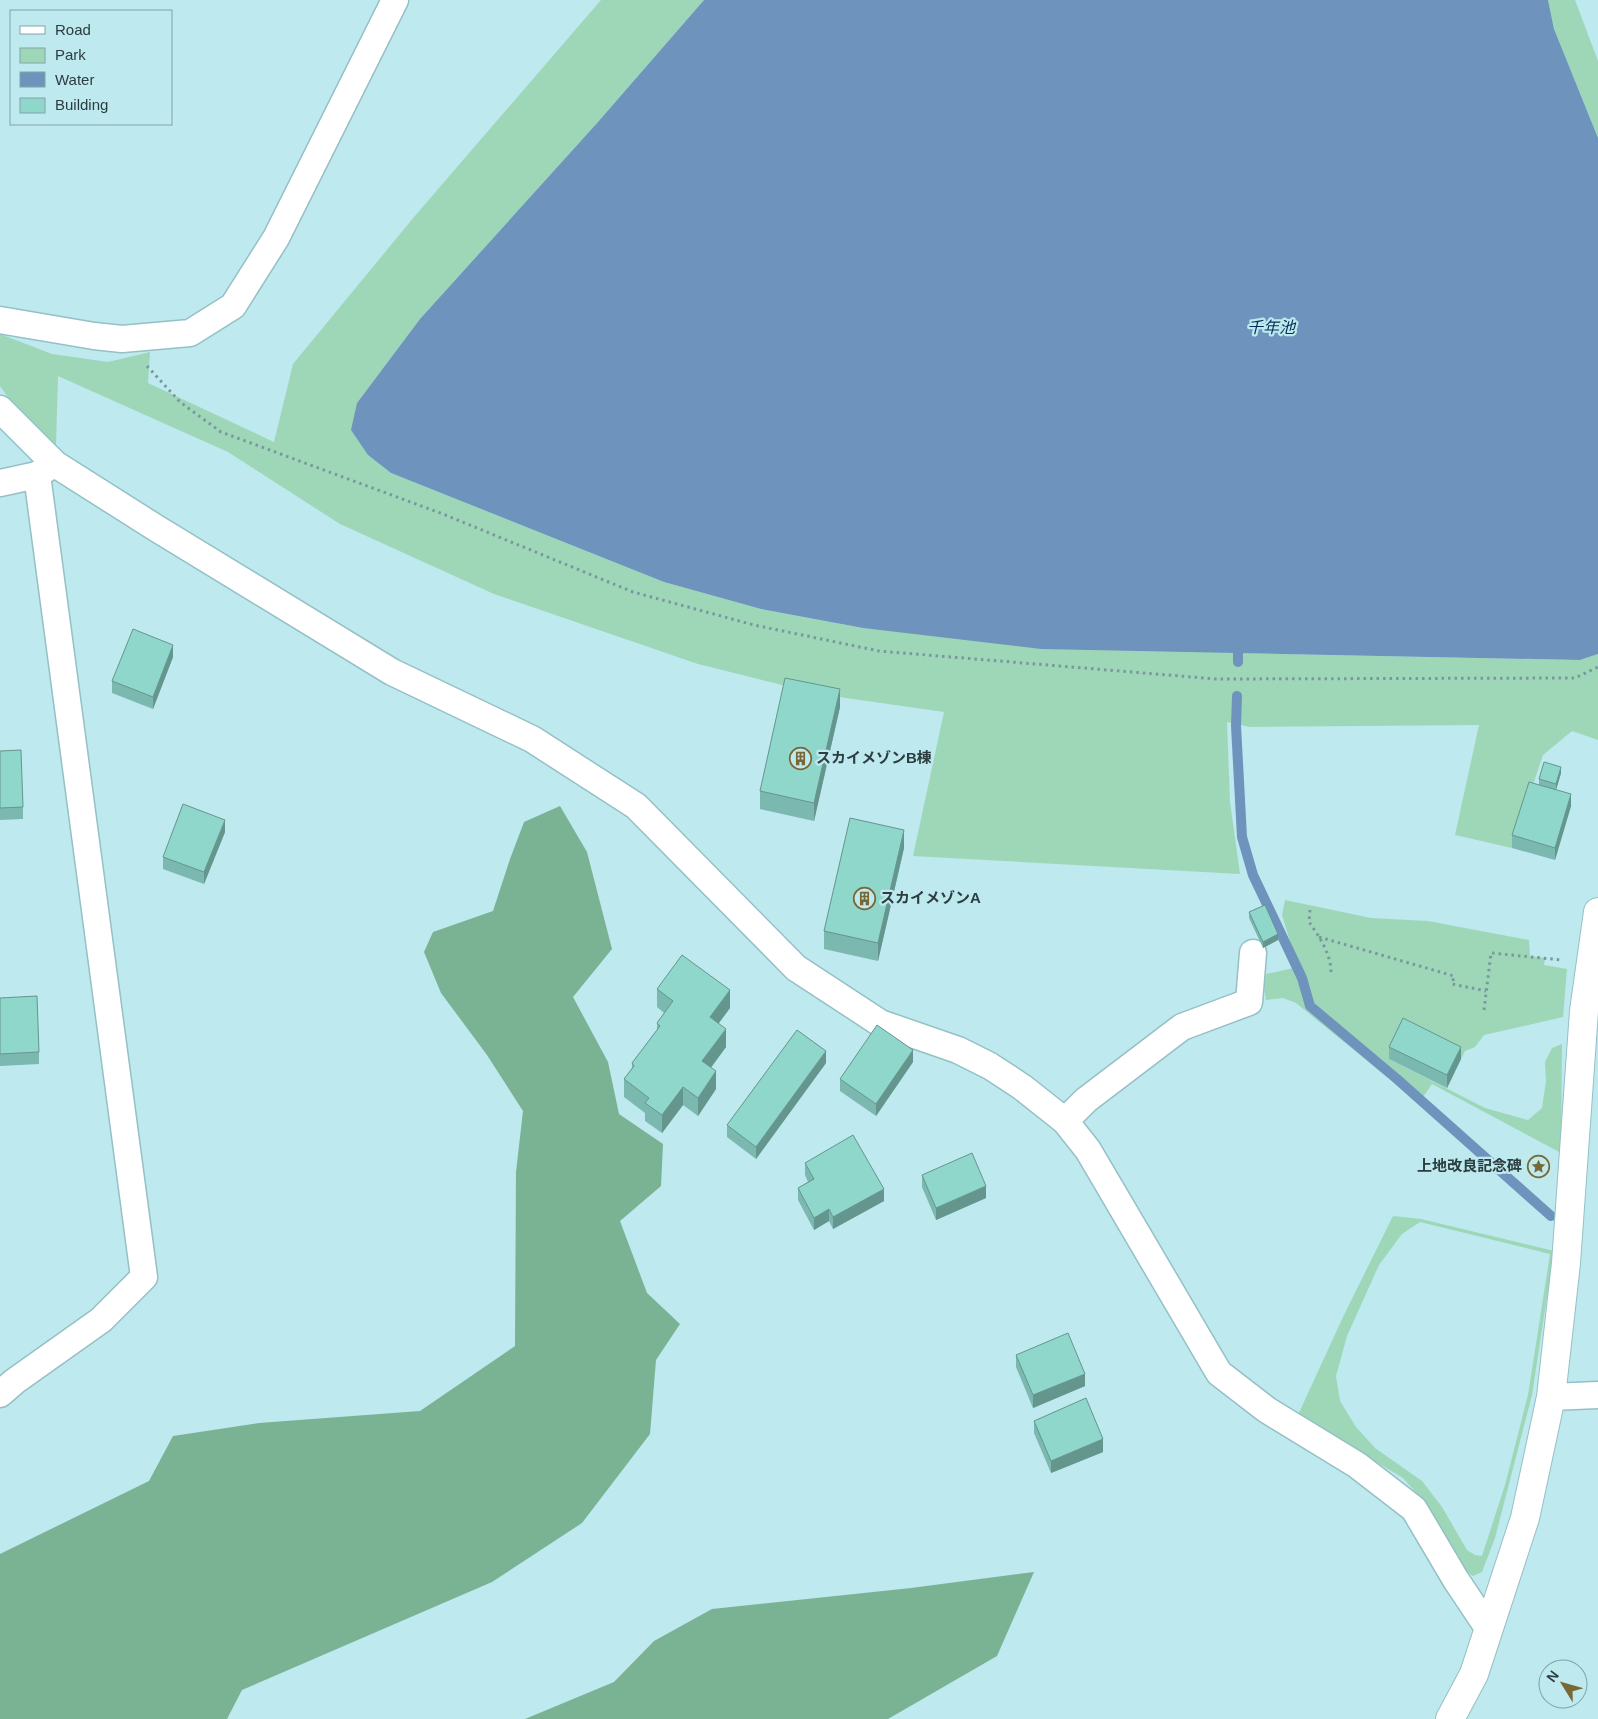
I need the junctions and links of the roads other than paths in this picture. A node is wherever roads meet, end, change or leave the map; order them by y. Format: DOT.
graph roads {
  1 [pos="396,0"];
  2 [pos="0,320"];
  3 [pos="0,409"];
  4 [pos="46,469"];
  5 [pos="0,483"];
  6 [pos="1598,912"];
  7 [pos="1253,953"];
  8 [pos="1065,1121"];
  9 [pos="0,1394"];
  10 [pos="1598,1395"];
  11 [pos="1551,1396"];
  12 [pos="1488,1628"];
  13 [pos="1450,1719"];
  1 -- 2 [label="street"];
  3 -- 4 [label="street"];
  4 -- 5 [label="street"];
  4 -- 8 [label="street"];
  4 -- 9 [label="street"];
  6 -- 11 [label="street"];
  7 -- 8 [label="street"];
  8 -- 12 [label="street"];
  10 -- 11 [label="street"];
  11 -- 12 [label="street"];
  12 -- 13 [label="street"];
}
